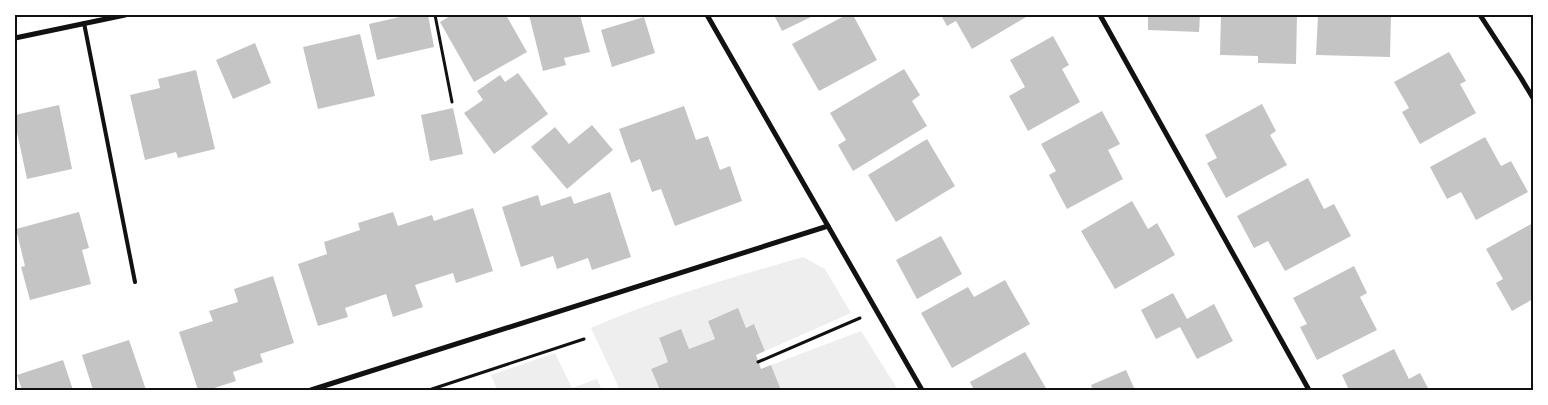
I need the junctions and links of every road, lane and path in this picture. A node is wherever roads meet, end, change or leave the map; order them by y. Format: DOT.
graph roads {
  1 [pos="83,15"];
  2 [pos="125,15"];
  3 [pos="435,15"];
  4 [pos="708,15"];
  5 [pos="1100,15"];
  6 [pos="1480,15"];
  7 [pos="84,23"];
  8 [pos="15,38"];
  9 [pos="1533,98"];
  10 [pos="452,102"];
  11 [pos="828,226"];
  12 [pos="135,282"];
  13 [pos="877,311"];
  14 [pos="584,339"];
  15 [pos="758,362"];
  16 [pos="310,390"];
  17 [pos="429,390"];
  18 [pos="922,390"];
  19 [pos="1309,390"];
  1 -- 7 [label="street"];
  2 -- 7 [label="street"];
  3 -- 10 [label="path"];
  4 -- 11 [label="street"];
  5 -- 19 [label="street"];
  6 -- 9 [label="street"];
  7 -- 8 [label="street"];
  7 -- 12 [label="lane"];
  11 -- 13 [label="street"];
  11 -- 16 [label="street"];
  13 -- 15 [label="path"];
  13 -- 18 [label="street"];
  14 -- 17 [label="path"];
}
